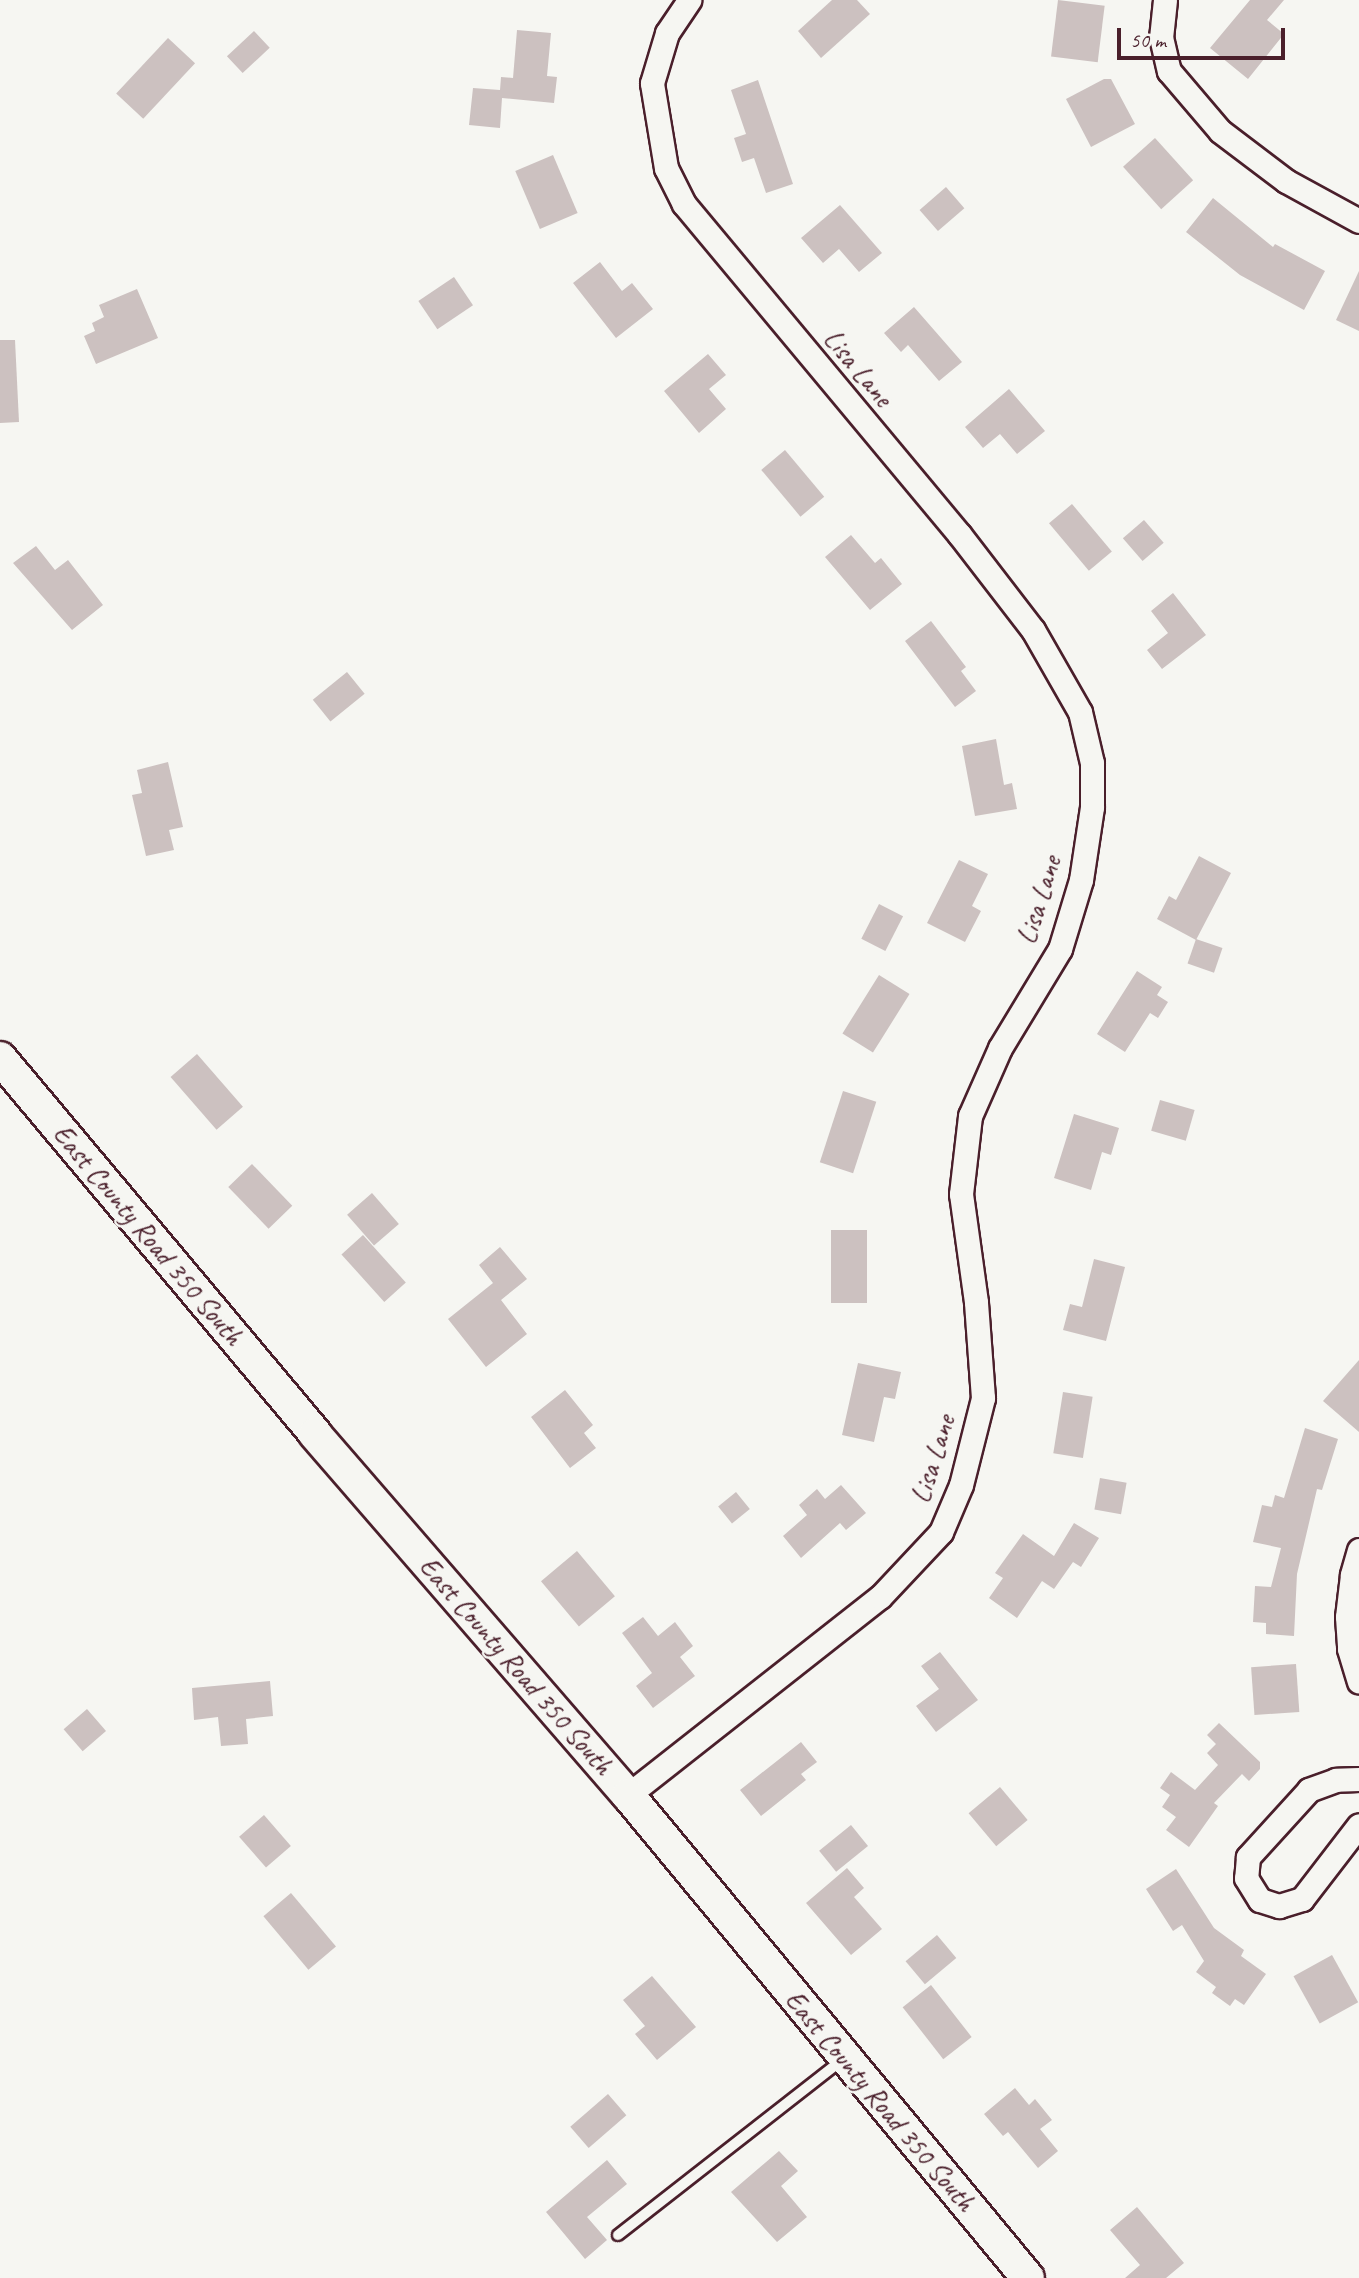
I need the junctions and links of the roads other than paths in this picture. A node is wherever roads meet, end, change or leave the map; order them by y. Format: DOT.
graph roads {
  1 [pos="689,0"];
  2 [pos="1165,0"];
  3 [pos="1359,221"];
  4 [pos="0,1058"];
  5 [pos="1359,1550"];
  6 [pos="1359,1682"];
  7 [pos="1359,1779"];
  8 [pos="628,1795"];
  9 [pos="1359,1825"];
  10 [pos="844,2059"];
  11 [pos="618,2235"];
  12 [pos="1028,2278"];
  1 -- 8 [label="street, Lisa Lane"];
  2 -- 3 [label="street"];
  4 -- 8 [label="street, East County Road 350 South"];
  5 -- 6 [label="street"];
  7 -- 9 [label="street"];
  8 -- 10 [label="street, East County Road 350 South"];
  10 -- 11 [label="lane"];
  10 -- 12 [label="street, East County Road 350 South"];
}
